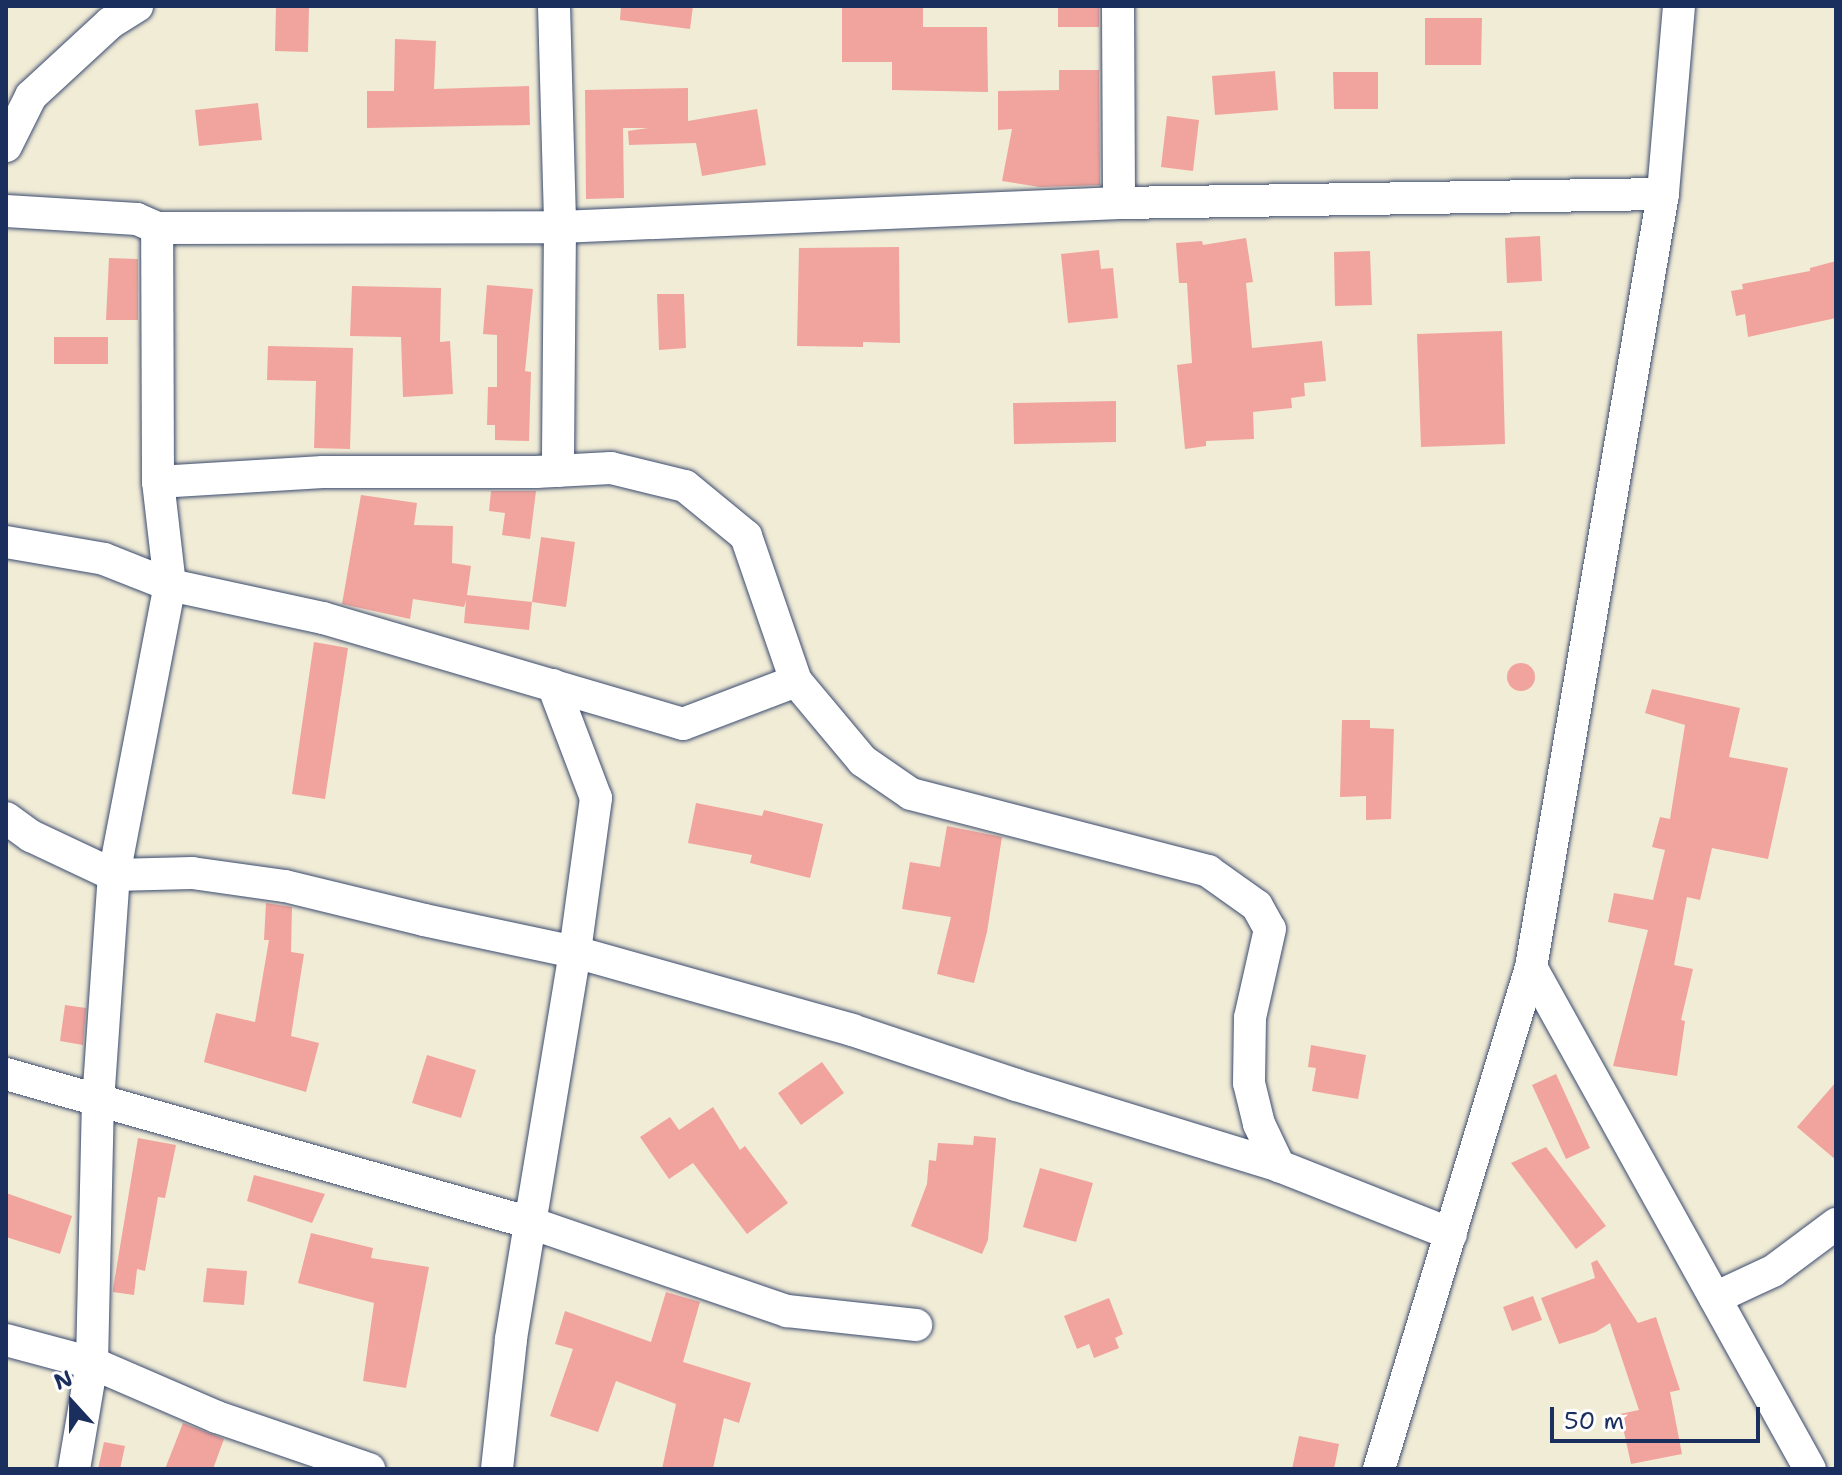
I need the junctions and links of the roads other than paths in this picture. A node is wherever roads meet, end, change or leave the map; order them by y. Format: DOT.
graph roads {
  1 [pos="137,6"];
  2 [pos="554,6"];
  3 [pos="1118,6"];
  4 [pos="1679,6"];
  5 [pos="6,146"];
  6 [pos="1663,194"];
  7 [pos="1119,203"];
  8 [pos="6,211"];
  9 [pos="560,227"];
  10 [pos="157,228"];
  11 [pos="558,471"];
  12 [pos="158,482"];
  13 [pos="6,542"];
  14 [pos="170,585"];
  15 [pos="796,681"];
  16 [pos="553,685"];
  17 [pos="6,818"];
  18 [pos="114,875"];
  19 [pos="575,952"];
  20 [pos="1531,967"];
  21 [pos="6,1074"];
  22 [pos="98,1102"];
  23 [pos="1279,1166"];
  24 [pos="531,1223"];
  25 [pos="1836,1224"];
  26 [pos="1451,1234"];
  27 [pos="1715,1298"];
  28 [pos="916,1325"];
  29 [pos="6,1340"];
  30 [pos="92,1363"];
  31 [pos="74,1469"];
  32 [pos="369,1469"];
  33 [pos="497,1469"];
  34 [pos="1379,1469"];
  35 [pos="1810,1469"];
  1 -- 5 [label="street"];
  2 -- 9 [label="street"];
  3 -- 7 [label="street"];
  4 -- 6 [label="street"];
  6 -- 7 [label="street"];
  6 -- 20 [label="street"];
  7 -- 9 [label="street"];
  8 -- 10 [label="street"];
  9 -- 10 [label="street"];
  9 -- 11 [label="street"];
  10 -- 12 [label="street"];
  11 -- 12 [label="street"];
  11 -- 15 [label="street"];
  12 -- 14 [label="street"];
  13 -- 14 [label="street"];
  14 -- 16 [label="street"];
  14 -- 18 [label="street"];
  15 -- 16 [label="street"];
  15 -- 23 [label="street"];
  16 -- 19 [label="street"];
  17 -- 18 [label="street"];
  18 -- 19 [label="street"];
  18 -- 22 [label="street"];
  19 -- 23 [label="street"];
  19 -- 24 [label="street"];
  20 -- 26 [label="street"];
  20 -- 27 [label="street"];
  21 -- 22 [label="street"];
  22 -- 24 [label="street"];
  22 -- 30 [label="street"];
  23 -- 26 [label="street"];
  24 -- 28 [label="street"];
  24 -- 33 [label="street"];
  25 -- 27 [label="street"];
  26 -- 34 [label="street"];
  27 -- 35 [label="street"];
  29 -- 30 [label="street"];
  30 -- 31 [label="street"];
  30 -- 32 [label="street"];
}
